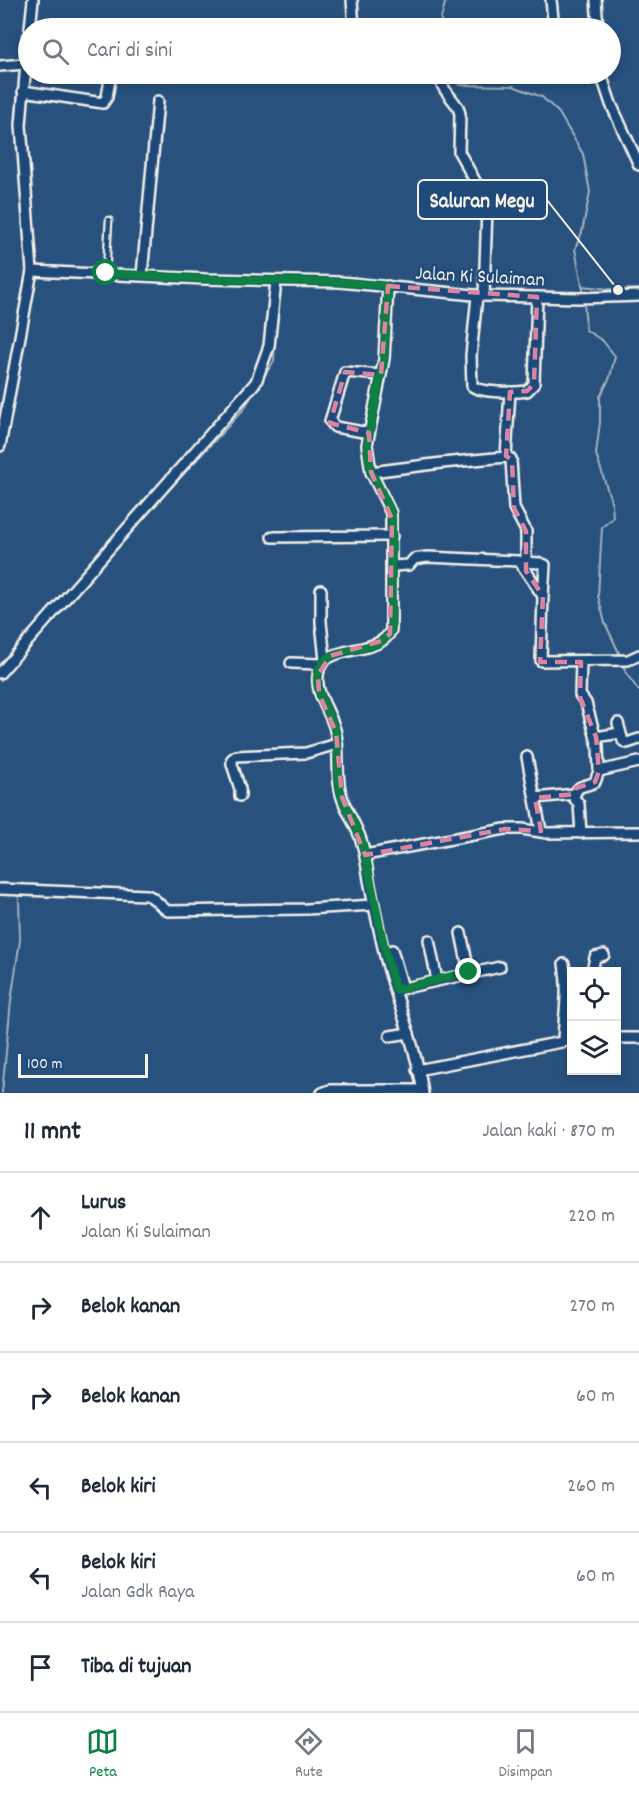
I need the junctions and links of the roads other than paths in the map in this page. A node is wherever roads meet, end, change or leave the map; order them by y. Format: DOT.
graph roads {
  1 [pos="33,0"];
  2 [pos="352,0"];
  3 [pos="551,0"];
  4 [pos="596,0"];
  5 [pos="31,18"];
  6 [pos="353,18"];
  7 [pos="553,18"];
  8 [pos="597,18"];
  9 [pos="18,65"];
  10 [pos="0,66"];
  11 [pos="24,84"];
  12 [pos="109,84"];
  13 [pos="442,84"];
  14 [pos="604,84"];
  15 [pos="23,91"];
  16 [pos="158,101"];
  17 [pos="639,165"];
  18 [pos="109,220"];
  19 [pos="32,271"];
  20 [pos="106,273"];
  21 [pos="142,275"];
  22 [pos="276,281"];
  23 [pos="388,286"];
  24 [pos="480,296"];
  25 [pos="639,296"];
  26 [pos="537,297"];
  27 [pos="381,375"];
  28 [pos="510,392"];
  29 [pos="369,433"];
  30 [pos="0,446"];
  31 [pos="506,457"];
  32 [pos="371,472"];
  33 [pos="392,536"];
  34 [pos="273,537"];
  35 [pos="523,562"];
  36 [pos="392,566"];
  37 [pos="321,590"];
  38 [pos="543,596"];
  39 [pos="639,655"];
  40 [pos="323,662"];
  41 [pos="581,662"];
  42 [pos="291,663"];
  43 [pos="0,674"];
  44 [pos="618,723"];
  45 [pos="620,733"];
  46 [pos="596,737"];
  47 [pos="639,739"];
  48 [pos="338,744"];
  49 [pos="527,757"];
  50 [pos="637,762"];
  51 [pos="599,771"];
  52 [pos="639,775"];
  53 [pos="575,794"];
  54 [pos="240,796"];
  55 [pos="535,798"];
  56 [pos="541,831"];
  57 [pos="639,832"];
  58 [pos="580,833"];
  59 [pos="365,855"];
  60 [pos="0,889"];
  61 [pos="374,905"];
  62 [pos="461,933"];
  63 [pos="429,940"];
  64 [pos="392,950"];
  65 [pos="604,955"];
  66 [pos="564,964"];
  67 [pos="500,967"];
  68 [pos="593,967"];
  69 [pos="469,972"];
  70 [pos="437,980"];
  71 [pos="400,989"];
  72 [pos="409,1033"];
  73 [pos="390,1036"];
  74 [pos="621,1038"];
  75 [pos="639,1038"];
  76 [pos="567,1041"];
  77 [pos="417,1070"];
  78 [pos="423,1092"];
  79 [pos="322,1093"];
  1 -- 5 [label="street"];
  2 -- 6 [label="street"];
  3 -- 7 [label="street"];
  4 -- 8 [label="street"];
  9 -- 10 [label="street"];
  11 -- 15 [label="street"];
  12 -- 15 [label="street"];
  13 -- 24 [label="street"];
  14 -- 17 [label="street"];
  15 -- 19 [label="street"];
  16 -- 21 [label="street"];
  18 -- 20 [label="lane"];
  19 -- 20 [label="street, Jalan Ki Sulaiman"];
  19 -- 30 [label="street"];
  20 -- 21 [label="street, Jalan Ki Sulaiman"];
  21 -- 22 [label="street, Jalan Ki Sulaiman"];
  22 -- 23 [label="street, Jalan Ki Sulaiman"];
  22 -- 43 [label="street"];
  23 -- 24 [label="street, Jalan Ki Sulaiman"];
  23 -- 27 [label="street"];
  24 -- 26 [label="street, Jalan Ki Sulaiman"];
  24 -- 28 [label="street"];
  25 -- 26 [label="street, Jalan Ki Sulaiman"];
  26 -- 28 [label="street"];
  27 -- 29 [label="street"];
  27 -- 29 [label="street"];
  28 -- 31 [label="street"];
  29 -- 32 [label="street"];
  31 -- 32 [label="street"];
  31 -- 35 [label="street"];
  32 -- 33 [label="street"];
  33 -- 34 [label="street"];
  33 -- 36 [label="street"];
  35 -- 36 [label="street"];
  35 -- 38 [label="street"];
  35 -- 38 [label="street"];
  36 -- 40 [label="street"];
  37 -- 40 [label="street"];
  38 -- 41 [label="street"];
  39 -- 41 [label="street"];
  40 -- 42 [label="street"];
  40 -- 48 [label="street"];
  41 -- 46 [label="street"];
  44 -- 45 [label="street"];
  45 -- 46 [label="street"];
  45 -- 47 [label="street"];
  46 -- 51 [label="street"];
  48 -- 54 [label="street"];
  48 -- 59 [label="street"];
  49 -- 55 [label="street"];
  50 -- 51 [label="street"];
  50 -- 52 [label="street"];
  51 -- 53 [label="street"];
  53 -- 55 [label="street"];
  53 -- 58 [label="street"];
  55 -- 56 [label="street"];
  56 -- 58 [label="street"];
  56 -- 59 [label="street"];
  57 -- 58 [label="street"];
  59 -- 61 [label="street"];
  60 -- 61 [label="street"];
  61 -- 71 [label="street"];
  62 -- 69 [label="street"];
  63 -- 70 [label="street"];
  64 -- 71 [label="street"];
  65 -- 68 [label="street"];
  66 -- 76 [label="street"];
  67 -- 69 [label="street"];
  69 -- 70 [label="street"];
  70 -- 71 [label="street"];
  71 -- 72 [label="street"];
  72 -- 73 [label="street"];
  72 -- 77 [label="street"];
  74 -- 75 [label="street"];
  76 -- 77 [label="street"];
  77 -- 78 [label="street"];
  78 -- 79 [label="street"];
}
